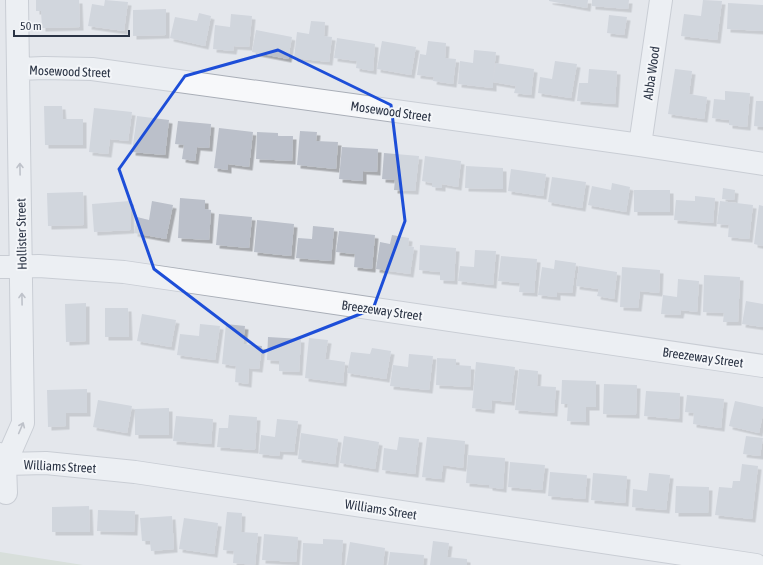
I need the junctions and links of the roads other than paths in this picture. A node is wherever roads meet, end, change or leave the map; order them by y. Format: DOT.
graph roads {
  1 [pos="17,0"];
  2 [pos="661,0"];
  3 [pos="19,69"];
  4 [pos="640,145"];
  5 [pos="763,164"];
  6 [pos="22,266"];
  7 [pos="0,267"];
  8 [pos="763,366"];
  9 [pos="2,459"];
  10 [pos="6,493"];
  11 [pos="756,565"];
  1 -- 3 [label="street, Hollister Street"];
  2 -- 4 [label="street, Abba Wood"];
  3 -- 4 [label="street, Mosewood Street"];
  6 -- 3 [label="street, Hollister Street, one-way"];
  4 -- 5 [label="street, Mosewood Street"];
  6 -- 7 [label="street, Breezeway Street"];
  6 -- 8 [label="street, Breezeway Street"];
  9 -- 6 [label="street, Hollister Street, one-way"];
  9 -- 10 [label="street, Hollister Street"];
  9 -- 11 [label="street, Williams Street"];
}
